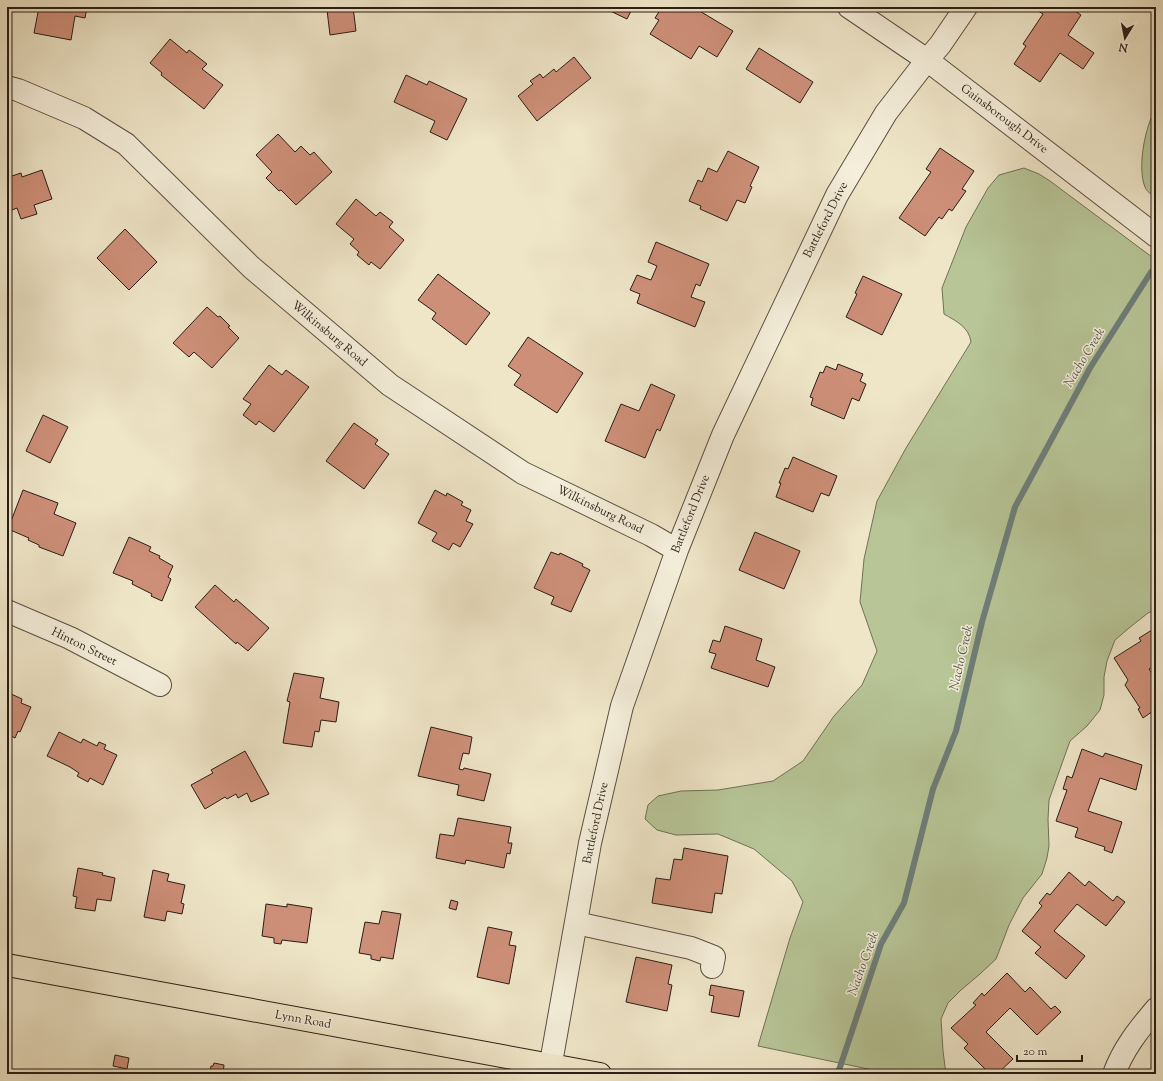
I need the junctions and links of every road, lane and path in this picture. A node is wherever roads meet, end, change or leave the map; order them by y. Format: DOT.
graph roads {
  1 [pos="849,7"];
  2 [pos="966,7"];
  3 [pos="927,60"];
  4 [pos="7,87"];
  5 [pos="1156,236"];
  6 [pos="677,550"];
  7 [pos="7,611"];
  8 [pos="160,685"];
  9 [pos="576,923"];
  10 [pos="7,965"];
  11 [pos="712,967"];
  12 [pos="1156,1009"];
  13 [pos="550,1070"];
  14 [pos="600,1074"];
  15 [pos="1114,1074"];
  1 -- 3 [label="street, Gainsborough Drive"];
  2 -- 3 [label="street, Battleford Drive"];
  3 -- 5 [label="street, Gainsborough Drive"];
  3 -- 6 [label="street, Battleford Drive"];
  4 -- 6 [label="street, Wilkinsburg Road"];
  6 -- 9 [label="street, Battleford Drive"];
  7 -- 8 [label="street, Hinton Street"];
  9 -- 11 [label="street"];
  9 -- 13 [label="street, Battleford Drive"];
  10 -- 13 [label="main road, Lynn Road"];
  12 -- 15 [label="street"];
  13 -- 14 [label="main road, Lynn Road"];
}
